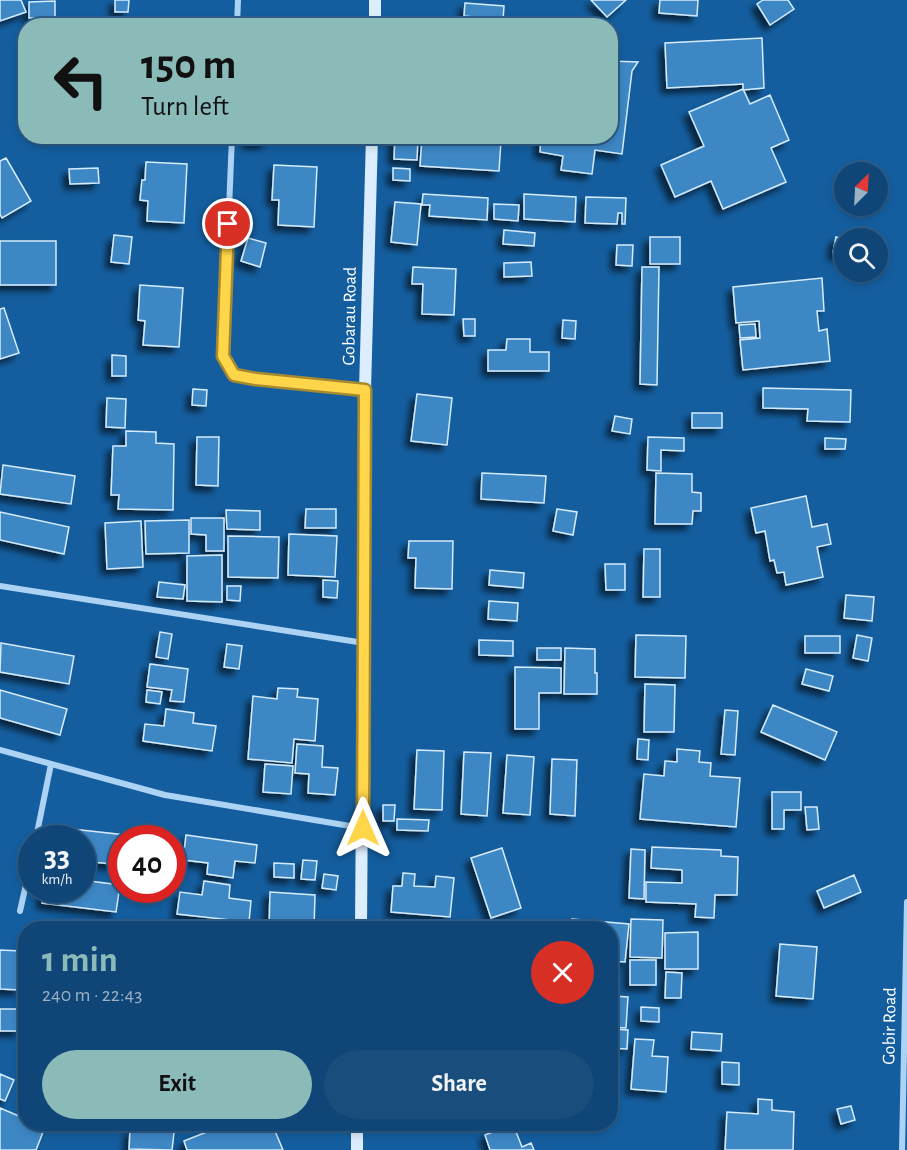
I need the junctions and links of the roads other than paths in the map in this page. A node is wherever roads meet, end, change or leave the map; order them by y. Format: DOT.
graph roads {
  1 [pos="238,0"];
  2 [pos="375,0"];
  3 [pos="237,18"];
  4 [pos="375,18"];
  5 [pos="232,144"];
  6 [pos="372,144"];
  7 [pos="365,390"];
  8 [pos="0,586"];
  9 [pos="364,643"];
  10 [pos="0,750"];
  11 [pos="51,764"];
  12 [pos="39,825"];
  13 [pos="363,828"];
  14 [pos="907,902"];
  15 [pos="22,903"];
  16 [pos="20,911"];
  17 [pos="361,921"];
  18 [pos="357,1131"];
  19 [pos="357,1150"];
  20 [pos="902,1150"];
  1 -- 3 [label="street"];
  2 -- 4 [label="street"];
  5 -- 7 [label="street"];
  6 -- 7 [label="street, Gobarau Road"];
  7 -- 9 [label="street, Gobarau Road"];
  8 -- 9 [label="street"];
  9 -- 13 [label="street, Gobarau Road"];
  10 -- 11 [label="street"];
  11 -- 12 [label="street"];
  11 -- 13 [label="street"];
  13 -- 17 [label="street, Gobarau Road"];
  14 -- 20 [label="street, Gobir Road"];
  15 -- 16 [label="street"];
  18 -- 19 [label="street"];
}
